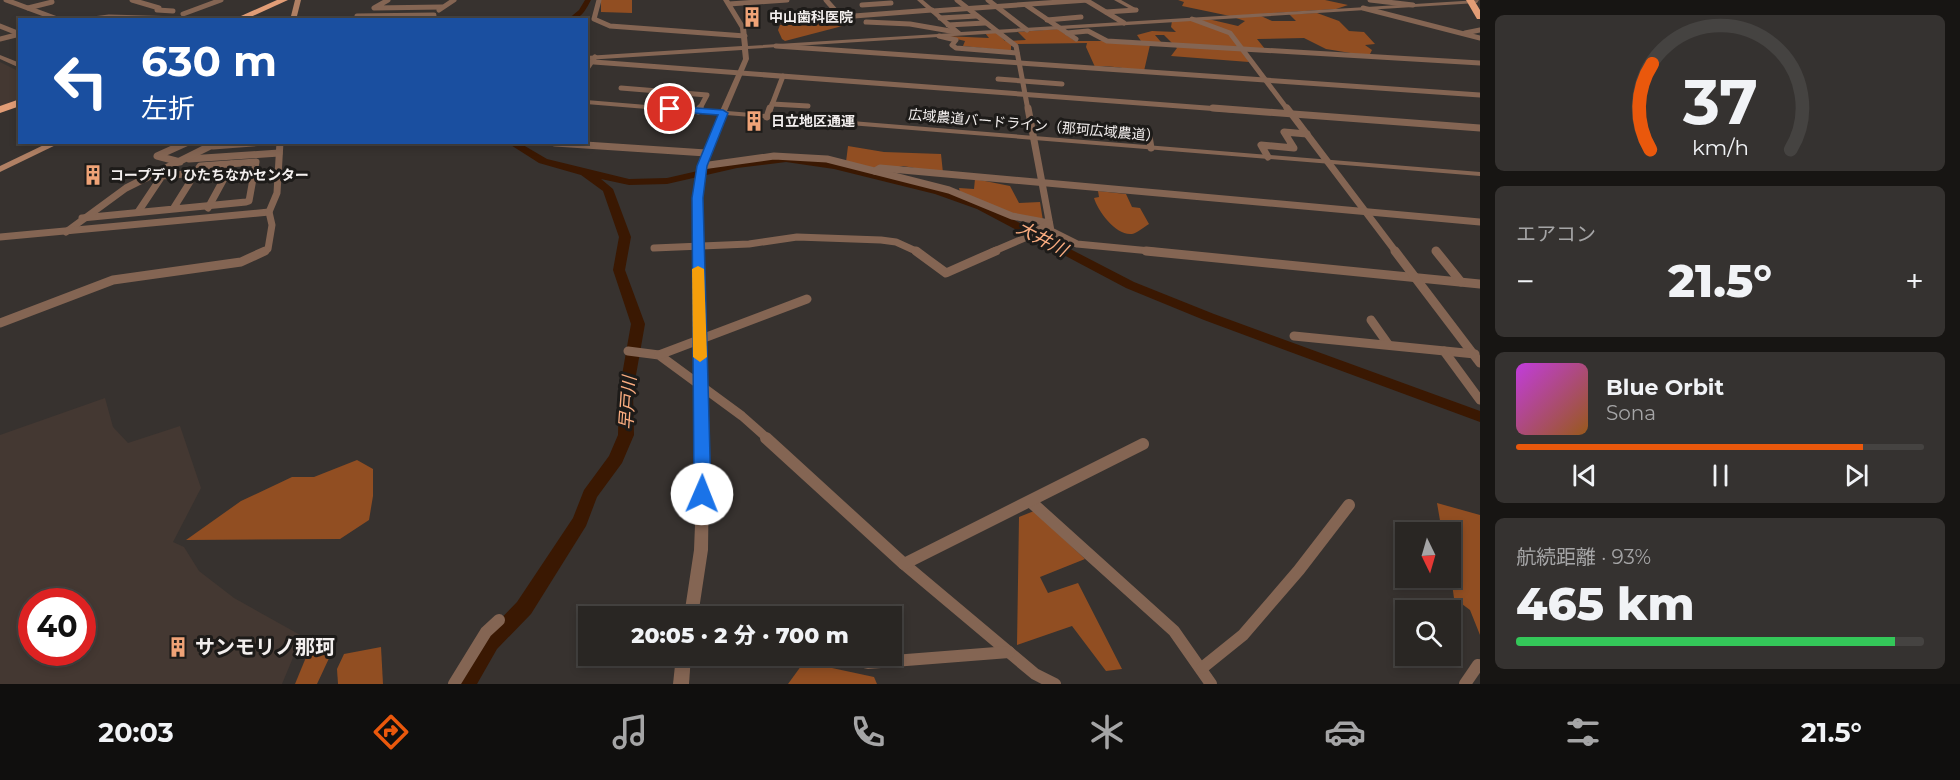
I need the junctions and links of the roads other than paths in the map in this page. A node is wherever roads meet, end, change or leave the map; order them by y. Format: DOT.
graph roads {
  1 [pos="6,0"];
  2 [pos="31,0"];
  3 [pos="132,0"];
  4 [pos="221,0"];
  5 [pos="278,0"];
  6 [pos="284,0"];
  7 [pos="298,0"];
  8 [pos="387,0"];
  9 [pos="411,0"];
  10 [pos="431,0"];
  11 [pos="454,0"];
  12 [pos="598,0"];
  13 [pos="826,0"];
  14 [pos="857,0"];
  15 [pos="920,0"];
  16 [pos="957,0"];
  17 [pos="987,0"];
  18 [pos="1019,0"];
  19 [pos="1087,0"];
  20 [pos="1118,0"];
  21 [pos="1370,0"];
  22 [pos="1475,0"];
  23 [pos="890,1"];
  24 [pos="1055,1"];
  25 [pos="52,2"];
  26 [pos="160,2"];
  27 [pos="728,2"];
  28 [pos="16,4"];
  29 [pos="862,5"];
  30 [pos="1026,5"];
  31 [pos="1413,5"];
  32 [pos="1480,6"];
  33 [pos="394,7"];
  34 [pos="415,7"];
  35 [pos="442,7"];
  36 [pos="764,7"];
  37 [pos="794,7"];
  38 [pos="997,7"];
  39 [pos="1065,7"];
  40 [pos="28,8"];
  41 [pos="374,8"];
  42 [pos="1363,8"];
  43 [pos="158,9"];
  44 [pos="968,9"];
  45 [pos="1136,10"];
  46 [pos="932,11"];
  47 [pos="191,12"];
  48 [pos="1073,12"];
  49 [pos="1106,12"];
  50 [pos="773,13"];
  51 [pos="901,13"];
  52 [pos="434,15"];
  53 [pos="870,15"];
  54 [pos="357,16"];
  55 [pos="976,16"];
  56 [pos="147,17"];
  57 [pos="1480,17"];
  58 [pos="55,18"];
  59 [pos="127,18"];
  60 [pos="177,18"];
  61 [pos="234,18"];
  62 [pos="241,18"];
  63 [pos="294,18"];
  64 [pos="354,18"];
  65 [pos="430,18"];
  66 [pos="940,18"];
  67 [pos="1192,19"];
  68 [pos="1047,20"];
  69 [pos="866,22"];
  70 [pos="986,23"];
  71 [pos="1124,23"];
  72 [pos="948,25"];
  73 [pos="0,26"];
  74 [pos="1058,28"];
  75 [pos="7,29"];
  76 [pos="1027,30"];
  77 [pos="1480,30"];
  78 [pos="0,31"];
  79 [pos="997,32"];
  80 [pos="958,33"];
  81 [pos="1067,33"];
  82 [pos="1462,33"];
  83 [pos="18,34"];
  84 [pos="18,34"];
  85 [pos="745,36"];
  86 [pos="939,36"];
  87 [pos="1480,38"];
  88 [pos="0,39"];
  89 [pos="1076,39"];
  90 [pos="1304,44"];
  91 [pos="775,46"];
  92 [pos="747,48"];
  93 [pos="1242,48"];
  94 [pos="1406,50"];
  95 [pos="1310,53"];
  96 [pos="0,57"];
  97 [pos="588,58"];
  98 [pos="1017,58"];
  99 [pos="594,60"];
  100 [pos="1418,60"];
  101 [pos="1480,63"];
  102 [pos="18,65"];
  103 [pos="588,68"];
  104 [pos="742,73"];
  105 [pos="783,76"];
  106 [pos="998,79"];
  107 [pos="1266,80"];
  108 [pos="1022,81"];
  109 [pos="1062,84"];
  110 [pos="621,88"];
  111 [pos="665,92"];
  112 [pos="1024,94"];
  113 [pos="1480,95"];
  114 [pos="588,102"];
  115 [pos="772,104"];
  116 [pos="18,105"];
  117 [pos="808,106"];
  118 [pos="656,107"];
  119 [pos="698,111"];
  120 [pos="0,112"];
  121 [pos="723,113"];
  122 [pos="1292,114"];
  123 [pos="767,117"];
  124 [pos="1480,128"];
  125 [pos="1148,130"];
  126 [pos="1307,134"];
  127 [pos="1033,138"];
  128 [pos="54,144"];
  129 [pos="184,144"];
  130 [pos="214,144"];
  131 [pos="237,144"];
  132 [pos="280,144"];
  133 [pos="582,144"];
  134 [pos="210,146"];
  135 [pos="1151,148"];
  136 [pos="279,153"];
  137 [pos="706,153"];
  138 [pos="1268,157"];
  139 [pos="182,161"];
  140 [pos="1329,162"];
  141 [pos="232,164"];
  142 [pos="0,169"];
  143 [pos="874,171"];
  144 [pos="196,173"];
  145 [pos="701,173"];
  146 [pos="1480,174"];
  147 [pos="1042,184"];
  148 [pos="209,206"];
  149 [pos="173,209"];
  150 [pos="138,212"];
  151 [pos="269,212"];
  152 [pos="1367,212"];
  153 [pos="82,218"];
  154 [pos="203,218"];
  155 [pos="1480,222"];
  156 [pos="1049,223"];
  157 [pos="66,232"];
  158 [pos="0,237"];
  159 [pos="698,246"];
  160 [pos="654,248"];
  161 [pos="1436,251"];
  162 [pos="1417,278"];
  163 [pos="1461,282"];
  164 [pos="1480,284"];
  165 [pos="807,299"];
  166 [pos="1371,320"];
  167 [pos="0,322"];
  168 [pos="1294,336"];
  169 [pos="700,341"];
  170 [pos="1388,344"];
  171 [pos="628,351"];
  172 [pos="1444,351"];
  173 [pos="1477,354"];
  174 [pos="659,355"];
  175 [pos="1480,363"];
  176 [pos="701,385"];
  177 [pos="1480,400"];
  178 [pos="1143,444"];
  179 [pos="1031,502"];
  180 [pos="1349,505"];
  181 [pos="904,564"];
  182 [pos="693,606"];
  183 [pos="499,620"];
  184 [pos="1009,652"];
  185 [pos="902,660"];
  186 [pos="1478,665"];
  187 [pos="683,666"];
  188 [pos="1202,668"];
  189 [pos="454,684"];
  190 [pos="681,684"];
  191 [pos="1055,684"];
  192 [pos="1211,684"];
  193 [pos="1465,684"];
  1 -- 28 [label="street"];
  2 -- 28 [label="street"];
  3 -- 43 [label="street"];
  4 -- 47 [label="street"];
  5 -- 61 [label="highway"];
  6 -- 62 [label="highway"];
  7 -- 63 [label="main road"];
  8 -- 41 [label="street"];
  9 -- 33 [label="street"];
  10 -- 34 [label="street"];
  11 -- 35 [label="street"];
  12 -- 85 [label="street"];
  13 -- 53 [label="street"];
  14 -- 29 [label="street"];
  15 -- 46 [label="street"];
  16 -- 44 [label="street"];
  17 -- 38 [label="street"];
  18 -- 30 [label="street"];
  19 -- 24 [label="street"];
  19 -- 49 [label="street"];
  20 -- 45 [label="street"];
  21 -- 31 [label="street"];
  22 -- 31 [label="street"];
  22 -- 32 [label="highway"];
  22 -- 57 [label="highway"];
  23 -- 29 [label="street"];
  23 -- 51 [label="street"];
  24 -- 30 [label="street"];
  24 -- 39 [label="street"];
  25 -- 40 [label="street"];
  26 -- 43 [label="street"];
  27 -- 37 [label="street"];
  27 -- 85 [label="street"];
  28 -- 40 [label="street"];
  29 -- 53 [label="street"];
  30 -- 38 [label="street"];
  30 -- 68 [label="street"];
  31 -- 42 [label="street"];
  33 -- 34 [label="street"];
  33 -- 41 [label="street"];
  34 -- 35 [label="street"];
  35 -- 52 [label="street"];
  36 -- 37 [label="street"];
  37 -- 50 [label="street"];
  38 -- 44 [label="street"];
  38 -- 76 [label="street"];
  40 -- 58 [label="street"];
  41 -- 54 [label="street"];
  42 -- 67 [label="street"];
  42 -- 82 [label="street"];
  43 -- 47 [label="street"];
  43 -- 56 [label="street"];
  44 -- 46 [label="street"];
  44 -- 55 [label="street"];
  45 -- 49 [label="street"];
  46 -- 51 [label="street"];
  46 -- 66 [label="street"];
  47 -- 60 [label="street"];
  48 -- 68 [label="street"];
  49 -- 71 [label="street"];
  51 -- 53 [label="street"];
  52 -- 54 [label="street"];
  52 -- 65 [label="street"];
  54 -- 64 [label="street"];
  55 -- 66 [label="street"];
  55 -- 70 [label="street"];
  56 -- 59 [label="street"];
  56 -- 60 [label="street"];
  66 -- 72 [label="street"];
  67 -- 71 [label="street"];
  67 -- 93 [label="street"];
  68 -- 74 [label="street"];
  69 -- 80 [label="street"];
  70 -- 72 [label="street"];
  70 -- 79 [label="street"];
  71 -- 74 [label="street"];
  72 -- 80 [label="street"];
  73 -- 75 [label="street"];
  74 -- 76 [label="street"];
  74 -- 81 [label="street"];
  75 -- 78 [label="street"];
  75 -- 83 [label="street"];
  76 -- 79 [label="street"];
  77 -- 82 [label="street"];
  79 -- 80 [label="street"];
  79 -- 98 [label="street"];
  80 -- 86 [label="street"];
  81 -- 89 [label="street"];
  81 -- 93 [label="street"];
  82 -- 87 [label="street"];
  84 -- 88 [label="street"];
  85 -- 92 [label="street"];
  86 -- 91 [label="street"];
  86 -- 98 [label="street"];
  90 -- 95 [label="street"];
  91 -- 92 [label="street"];
  91 -- 98 [label="street"];
  92 -- 99 [label="street"];
  92 -- 104 [label="street"];
  93 -- 95 [label="street"];
  93 -- 107 [label="street"];
  94 -- 100 [label="street"];
  95 -- 100 [label="street"];
  96 -- 102 [label="street"];
  97 -- 99 [label="street"];
  98 -- 107 [label="street"];
  98 -- 108 [label="street"];
  99 -- 103 [label="street"];
  99 -- 104 [label="street"];
  100 -- 101 [label="street"];
  104 -- 105 [label="street"];
  104 -- 121 [label="street"];
  105 -- 112 [label="street"];
  105 -- 115 [label="street"];
  106 -- 108 [label="street"];
  107 -- 113 [label="street"];
  107 -- 122 [label="street"];
  108 -- 109 [label="street"];
  108 -- 112 [label="street"];
  110 -- 111 [label="street"];
  111 -- 118 [label="street"];
  111 -- 119 [label="street"];
  112 -- 122 [label="street"];
  112 -- 127 [label="street"];
  114 -- 118 [label="street, 広域農道バードライン（那珂広域農道）"];
  115 -- 117 [label="street"];
  115 -- 123 [label="street"];
  116 -- 120 [label="highway"];
  118 -- 119 [label="street, 広域農道バードライン（那珂広域農道）"];
  119 -- 121 [label="street, 広域農道バードライン（那珂広域農道）"];
  121 -- 123 [label="street, 広域農道バードライン（那珂広域農道）"];
  121 -- 137 [label="street"];
  122 -- 124 [label="street"];
  122 -- 126 [label="street"];
  123 -- 127 [label="street, 広域農道バードライン（那珂広域農道）"];
  125 -- 135 [label="street"];
  126 -- 138 [label="street"];
  126 -- 140 [label="street"];
  127 -- 135 [label="street, 広域農道バードライン（那珂広域農道）"];
  127 -- 147 [label="street"];
  128 -- 142 [label="main road"];
  129 -- 139 [label="street"];
  130 -- 134 [label="street"];
  131 -- 134 [label="street"];
  132 -- 136 [label="street"];
  133 -- 137 [label="street"];
  134 -- 139 [label="street"];
  135 -- 138 [label="street, 広域農道バードライン（那珂広域農道）"];
  136 -- 139 [label="street"];
  136 -- 151 [label="street"];
  137 -- 145 [label="street"];
  138 -- 140 [label="street, 広域農道バードライン（那珂広域農道）"];
  139 -- 153 [label="street"];
  140 -- 146 [label="street, 広域農道バードライン（那珂広域農道）"];
  140 -- 152 [label="street"];
  141 -- 144 [label="street"];
  141 -- 148 [label="street"];
  141 -- 148 [label="street"];
  143 -- 145 [label="street"];
  143 -- 147 [label="street"];
  143 -- 156 [label="street"];
  144 -- 149 [label="street"];
  144 -- 150 [label="street"];
  145 -- 159 [label="street"];
  147 -- 152 [label="street"];
  147 -- 156 [label="street"];
  148 -- 149 [label="street"];
  148 -- 154 [label="street"];
  149 -- 150 [label="street"];
  150 -- 153 [label="street"];
  151 -- 154 [label="street"];
  151 -- 167 [label="street"];
  152 -- 155 [label="street"];
  152 -- 162 [label="street"];
  153 -- 157 [label="street"];
  154 -- 157 [label="street"];
  156 -- 159 [label="street"];
  156 -- 162 [label="street"];
  157 -- 158 [label="street"];
  159 -- 160 [label="street"];
  159 -- 169 [label="street"];
  161 -- 163 [label="street"];
  162 -- 163 [label="street"];
  162 -- 173 [label="street"];
  163 -- 164 [label="street"];
  165 -- 169 [label="street"];
  166 -- 170 [label="street"];
  168 -- 170 [label="street"];
  169 -- 174 [label="street"];
  169 -- 176 [label="street"];
  170 -- 172 [label="street"];
  171 -- 174 [label="street"];
  172 -- 173 [label="street"];
  172 -- 177 [label="street"];
  173 -- 175 [label="street"];
  174 -- 176 [label="street"];
  176 -- 181 [label="street"];
  176 -- 182 [label="street"];
  178 -- 179 [label="street"];
  179 -- 181 [label="street"];
  179 -- 188 [label="street"];
  180 -- 188 [label="street"];
  181 -- 184 [label="street"];
  183 -- 189 [label="street"];
  184 -- 185 [label="street"];
  184 -- 191 [label="street"];
  186 -- 193 [label="street"];
  187 -- 190 [label="street"];
  188 -- 192 [label="street"];
}
